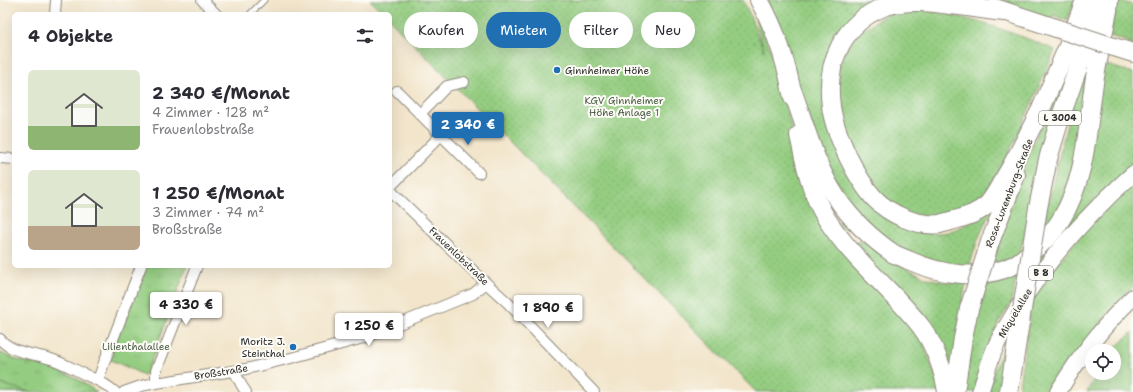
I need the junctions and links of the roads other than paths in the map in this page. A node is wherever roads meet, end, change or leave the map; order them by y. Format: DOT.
graph roads {
  1 [pos="56,0"];
  2 [pos="202,0"];
  3 [pos="264,0"];
  4 [pos="969,0"];
  5 [pos="1085,0"];
  6 [pos="1102,0"];
  7 [pos="1109,0"];
  8 [pos="762,5"];
  9 [pos="55,12"];
  10 [pos="214,12"];
  11 [pos="252,12"];
  12 [pos="1005,12"];
  13 [pos="1133,53"];
  14 [pos="464,82"];
  15 [pos="791,87"];
  16 [pos="397,91"];
  17 [pos="1039,113"];
  18 [pos="420,114"];
  19 [pos="441,134"];
  20 [pos="0,158"];
  21 [pos="12,159"];
  22 [pos="479,173"];
  23 [pos="1133,174"];
  24 [pos="392,185"];
  25 [pos="392,192"];
  26 [pos="140,268"];
  27 [pos="196,268"];
  28 [pos="486,282"];
  29 [pos="1133,296"];
  30 [pos="0,339"];
  31 [pos="234,371"];
  32 [pos="98,380"];
  33 [pos="156,382"];
  34 [pos="114,392"];
  35 [pos="124,392"];
  36 [pos="246,392"];
  37 [pos="594,392"];
  38 [pos="947,392"];
  39 [pos="955,392"];
  40 [pos="980,392"];
  41 [pos="1009,392"];
  42 [pos="1058,392"];
  1 -- 9 [label="street"];
  2 -- 10 [label="street"];
  3 -- 11 [label="lane"];
  4 -- 12 [label="highway"];
  5 -- 17 [label="highway, Rosa-Luxemburg-Straße / L 3004"];
  6 -- 41 [label="highway, L 3004, bridge"];
  7 -- 15 [label="highway"];
  8 -- 15 [label="highway"];
  12 -- 13 [label="highway, bridge"];
  12 -- 17 [label="highway"];
  14 -- 18 [label="street"];
  15 -- 38 [label="highway"];
  16 -- 18 [label="street"];
  17 -- 39 [label="highway, Rosa-Luxemburg-Straße / L 3004, bridge"];
  18 -- 19 [label="street"];
  19 -- 22 [label="street"];
  19 -- 24 [label="street"];
  20 -- 21 [label="street"];
  23 -- 40 [label="main road, Miquelallee / B 8"];
  25 -- 28 [label="street, Frauenlobstraße"];
  26 -- 32 [label="street"];
  27 -- 33 [label="street"];
  28 -- 31 [label="street, Broßstraße"];
  28 -- 37 [label="street, Frauenlobstraße"];
  29 -- 42 [label="main road"];
  30 -- 32 [label="street"];
  31 -- 33 [label="street, Broßstraße"];
  31 -- 36 [label="street"];
  32 -- 34 [label="street"];
  33 -- 35 [label="street"];
}
